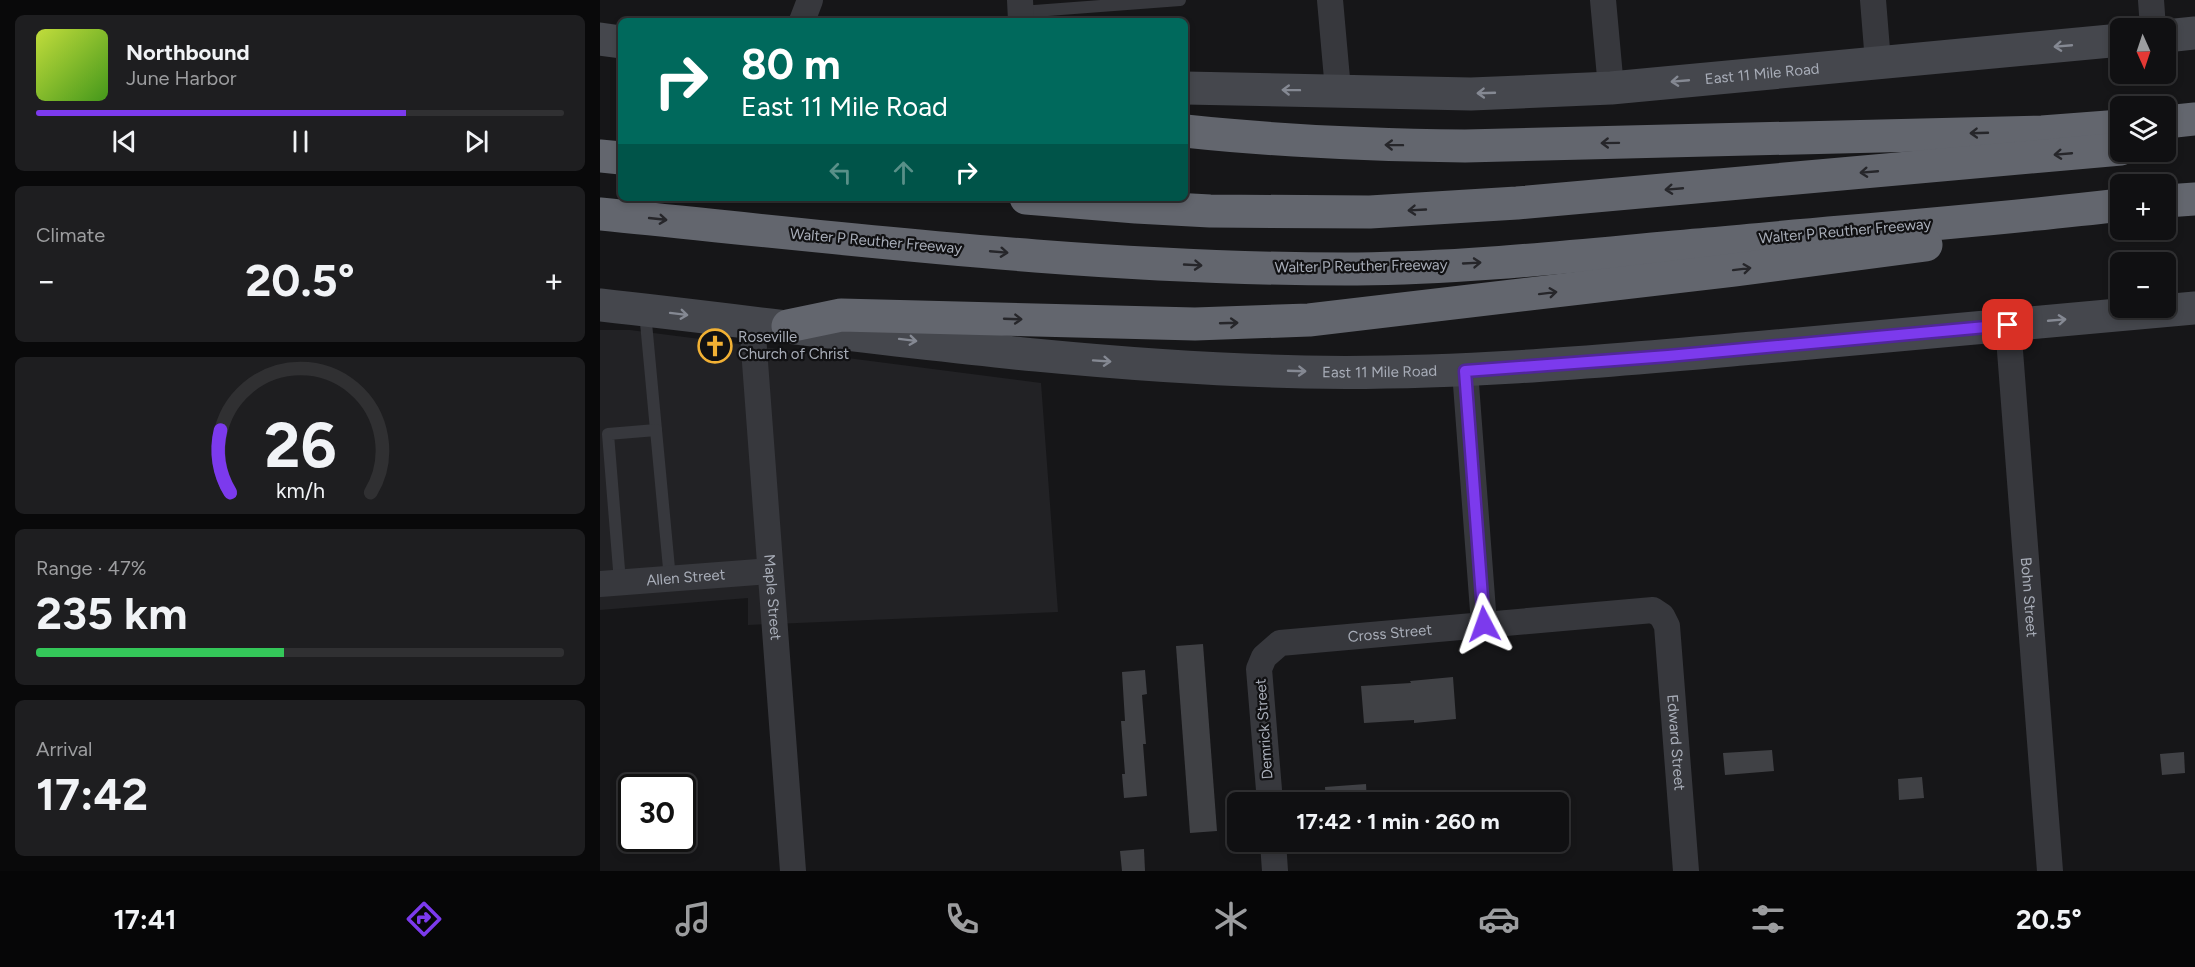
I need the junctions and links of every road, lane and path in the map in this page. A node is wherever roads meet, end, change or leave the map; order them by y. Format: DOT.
graph roads {
  1 [pos="810,0"];
  2 [pos="1180,0"];
  3 [pos="1330,0"];
  4 [pos="1603,0"];
  5 [pos="1873,0"];
  6 [pos="2151,0"];
  7 [pos="1021,11"];
  8 [pos="803,18"];
  9 [pos="2152,18"];
  10 [pos="2195,33"];
  11 [pos="2176,35"];
  12 [pos="600,39"];
  13 [pos="2110,41"];
  14 [pos="618,42"];
  15 [pos="1878,63"];
  16 [pos="1611,87"];
  17 [pos="1188,88"];
  18 [pos="1338,90"];
  19 [pos="2195,119"];
  20 [pos="2176,121"];
  21 [pos="2110,127"];
  22 [pos="1188,131"];
  23 [pos="2195,142"];
  24 [pos="2176,143"];
  25 [pos="2110,149"];
  26 [pos="600,156"];
  27 [pos="618,158"];
  28 [pos="2195,199"];
  29 [pos="2176,200"];
  30 [pos="1063,201"];
  31 [pos="2110,206"];
  32 [pos="2069,211"];
  33 [pos="600,214"];
  34 [pos="600,305"];
  35 [pos="2195,308"];
  36 [pos="645,310"];
  37 [pos="752,322"];
  38 [pos="2008,325"];
  39 [pos="788,326"];
  40 [pos="1465,371"];
  41 [pos="656,430"];
  42 [pos="770,572"];
  43 [pos="670,579"];
  44 [pos="610,583"];
  45 [pos="1662,616"];
  46 [pos="1484,624"];
  47 [pos="1264,657"];
  48 [pos="1269,792"];
  49 [pos="1274,852"];
  50 [pos="793,871"];
  51 [pos="1275,871"];
  52 [pos="1686,871"];
  53 [pos="2050,871"];
  1 -- 8 [label="street"];
  2 -- 7 [label="lane"];
  3 -- 18 [label="street"];
  4 -- 16 [label="street"];
  5 -- 15 [label="street"];
  6 -- 9 [label="street"];
  10 -- 11 [label="main road"];
  12 -- 14 [label="main road"];
  13 -- 15 [label="main road, East 11 Mile Road, one-way"];
  15 -- 16 [label="main road, East 11 Mile Road, one-way"];
  16 -- 18 [label="main road, East 11 Mile Road, one-way"];
  18 -- 17 [label="main road, East 11 Mile Road, one-way"];
  19 -- 20 [label="highway"];
  21 -- 22 [label="highway, one-way"];
  23 -- 24 [label="highway"];
  25 -- 30 [label="highway, one-way"];
  26 -- 27 [label="highway"];
  28 -- 29 [label="highway"];
  31 -- 32 [label="highway, Walter P Reuther Freeway"];
  33 -- 32 [label="highway, Walter P Reuther Freeway, one-way"];
  39 -- 32 [label="highway, one-way"];
  34 -- 36 [label="main road, East 11 Mile Road"];
  38 -- 35 [label="main road, East 11 Mile Road, one-way"];
  36 -- 37 [label="main road, East 11 Mile Road, one-way"];
  36 -- 41 [label="lane"];
  37 -- 39 [label="main road, East 11 Mile Road"];
  37 -- 42 [label="street, Maple Street"];
  38 -- 40 [label="main road, East 11 Mile Road"];
  38 -- 53 [label="street, Bohn Street"];
  39 -- 40 [label="main road, East 11 Mile Road, one-way"];
  40 -- 46 [label="street"];
  41 -- 43 [label="lane"];
  41 -- 44 [label="lane"];
  42 -- 43 [label="street, Allen Street"];
  42 -- 50 [label="street, Maple Street"];
  43 -- 44 [label="street, Allen Street"];
  45 -- 46 [label="street, Cross Street"];
  45 -- 52 [label="street, Edward Street"];
  46 -- 47 [label="street, Cross Street"];
  47 -- 48 [label="street, Demrick Street"];
  49 -- 51 [label="street"];
}
